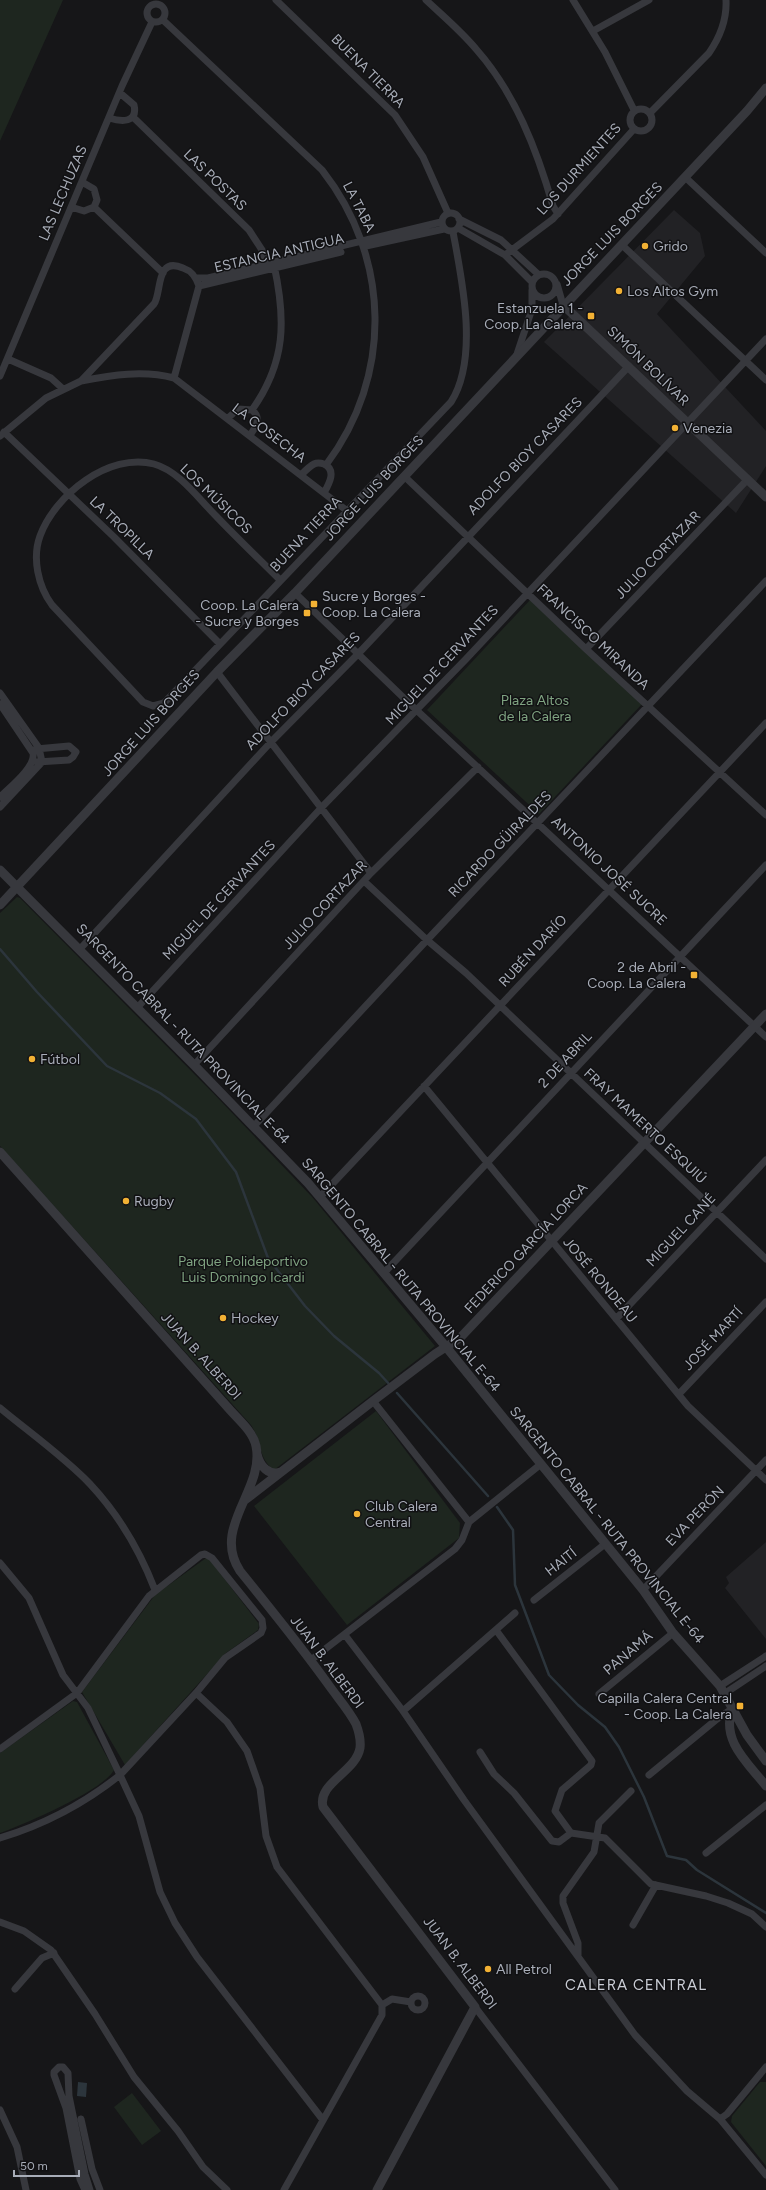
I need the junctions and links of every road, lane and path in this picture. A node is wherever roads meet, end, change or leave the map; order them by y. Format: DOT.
graph roads {
  1 [pos="276,0"];
  2 [pos="426,0"];
  3 [pos="573,0"];
  4 [pos="649,0"];
  5 [pos="726,0"];
  6 [pos="160,3"];
  7 [pos="151,4"];
  8 [pos="163,20"];
  9 [pos="152,22"];
  10 [pos="593,31"];
  11 [pos="766,88"];
  12 [pos="120,93"];
  13 [pos="634,110"];
  14 [pos="650,113"];
  15 [pos="133,117"];
  16 [pos="109,118"];
  17 [pos="634,129"];
  18 [pos="685,177"];
  19 [pos="82,182"];
  20 [pos="71,207"];
  21 [pos="94,207"];
  22 [pos="448,213"];
  23 [pos="558,214"];
  24 [pos="460,218"];
  25 [pos="443,225"];
  26 [pos="456,230"];
  27 [pos="363,244"];
  28 [pos="622,245"];
  29 [pos="512,250"];
  30 [pos="766,253"];
  31 [pos="505,254"];
  32 [pos="271,266"];
  33 [pos="163,273"];
  34 [pos="539,275"];
  35 [pos="196,278"];
  36 [pos="532,282"];
  37 [pos="556,283"];
  38 [pos="199,286"];
  39 [pos="532,290"];
  40 [pos="550,297"];
  41 [pos="564,305"];
  42 [pos="766,339"];
  43 [pos="516,357"];
  44 [pos="8,359"];
  45 [pos="101,359"];
  46 [pos="746,361"];
  47 [pos="629,366"];
  48 [pos="0,376"];
  49 [pos="106,376"];
  50 [pos="174,378"];
  51 [pos="81,380"];
  52 [pos="766,380"];
  53 [pos="62,388"];
  54 [pos="252,410"];
  55 [pos="228,418"];
  56 [pos="688,423"];
  57 [pos="2,434"];
  58 [pos="250,436"];
  59 [pos="326,465"];
  60 [pos="302,474"];
  61 [pos="404,476"];
  62 [pos="748,480"];
  63 [pos="324,492"];
  64 [pos="69,495"];
  65 [pos="766,497"];
  66 [pos="346,510"];
  67 [pos="467,537"];
  68 [pos="280,580"];
  69 [pos="766,582"];
  70 [pos="294,593"];
  71 [pos="527,593"];
  72 [pos="220,644"];
  73 [pos="586,649"];
  74 [pos="358,654"];
  75 [pos="216,672"];
  76 [pos="0,693"];
  77 [pos="0,704"];
  78 [pos="159,705"];
  79 [pos="648,706"];
  80 [pos="416,710"];
  81 [pos="766,723"];
  82 [pos="270,743"];
  83 [pos="30,748"];
  84 [pos="39,748"];
  85 [pos="34,761"];
  86 [pos="42,762"];
  87 [pos="478,767"];
  88 [pos="720,772"];
  89 [pos="0,797"];
  90 [pos="0,807"];
  91 [pos="321,808"];
  92 [pos="766,815"];
  93 [pos="539,823"];
  94 [pos="766,865"];
  95 [pos="0,870"];
  96 [pos="371,873"];
  97 [pos="364,881"];
  98 [pos="17,886"];
  99 [pos="610,889"];
  100 [pos="0,905"];
  101 [pos="427,940"];
  102 [pos="80,949"];
  103 [pos="681,956"];
  104 [pos="500,1006"];
  105 [pos="137,1008"];
  106 [pos="766,1014"];
  107 [pos="754,1026"];
  108 [pos="766,1037"];
  109 [pos="194,1066"];
  110 [pos="570,1074"];
  111 [pos="424,1086"];
  112 [pos="254,1126"];
  113 [pos="644,1143"];
  114 [pos="0,1152"];
  115 [pos="766,1160"];
  116 [pos="487,1163"];
  117 [pos="320,1197"];
  118 [pos="717,1212"];
  119 [pos="551,1242"];
  120 [pos="766,1259"];
  121 [pos="384,1273"];
  122 [pos="766,1302"];
  123 [pos="616,1319"];
  124 [pos="447,1348"];
  125 [pos="679,1394"];
  126 [pos="373,1400"];
  127 [pos="0,1408"];
  128 [pos="256,1451"];
  129 [pos="766,1460"];
  130 [pos="541,1464"];
  131 [pos="756,1471"];
  132 [pos="281,1472"];
  133 [pos="766,1480"];
  134 [pos="244,1501"];
  135 [pos="469,1522"];
  136 [pos="605,1544"];
  137 [pos="0,1563"];
  138 [pos="156,1590"];
  139 [pos="642,1590"];
  140 [pos="534,1600"];
  141 [pos="515,1613"];
  142 [pos="496,1630"];
  143 [pos="673,1633"];
  144 [pos="345,1635"];
  145 [pos="766,1656"];
  146 [pos="311,1660"];
  147 [pos="766,1666"];
  148 [pos="722,1690"];
  149 [pos="77,1693"];
  150 [pos="196,1693"];
  151 [pos="599,1694"];
  152 [pos="732,1709"];
  153 [pos="403,1710"];
  154 [pos="0,1749"];
  155 [pos="480,1752"];
  156 [pos="766,1761"];
  157 [pos="120,1775"];
  158 [pos="648,1775"];
  159 [pos="766,1786"];
  160 [pos="631,1791"];
  161 [pos="766,1805"];
  162 [pos="571,1833"];
  163 [pos="596,1836"];
  164 [pos="0,1838"];
  165 [pos="706,1853"];
  166 [pos="656,1885"];
  167 [pos="0,1922"];
  168 [pos="633,1925"];
  169 [pos="766,1927"];
  170 [pos="54,1953"];
  171 [pos="578,1956"];
  172 [pos="15,1989"];
  173 [pos="410,2002"];
  174 [pos="382,2005"];
  175 [pos="475,2007"];
  176 [pos="766,2067"];
  177 [pos="0,2110"];
  178 [pos="81,2119"];
  179 [pos="720,2119"];
  180 [pos="323,2120"];
  181 [pos="766,2175"];
  182 [pos="26,2190"];
  183 [pos="87,2190"];
  184 [pos="90,2190"];
  185 [pos="100,2190"];
  186 [pos="228,2190"];
  187 [pos="284,2190"];
  188 [pos="377,2190"];
  189 [pos="615,2190"];
  1 -- 22 [label="street, BUENA TIERRA"];
  2 -- 23 [label="street"];
  3 -- 10 [label="street"];
  4 -- 10 [label="street"];
  5 -- 14 [label="street"];
  6 -- 7 [label="street"];
  6 -- 8 [label="street"];
  7 -- 9 [label="street"];
  8 -- 9 [label="street"];
  8 -- 27 [label="street, LA TABA"];
  9 -- 12 [label="street, LAS LECHUZAS"];
  10 -- 13 [label="street"];
  11 -- 18 [label="street, JORGE LUIS BORGES"];
  12 -- 15 [label="street, LAS POSTAS"];
  12 -- 16 [label="street, LAS LECHUZAS"];
  13 -- 14 [label="street"];
  13 -- 17 [label="street"];
  14 -- 17 [label="street"];
  15 -- 16 [label="street"];
  15 -- 32 [label="street, LAS POSTAS"];
  16 -- 19 [label="street, LAS LECHUZAS"];
  17 -- 23 [label="street, LOS DURMIENTES"];
  18 -- 28 [label="street, JORGE LUIS BORGES"];
  18 -- 30 [label="street"];
  19 -- 20 [label="street, LAS LECHUZAS"];
  19 -- 21 [label="street"];
  20 -- 21 [label="street"];
  20 -- 44 [label="street, LAS LECHUZAS"];
  21 -- 33 [label="street"];
  22 -- 24 [label="street"];
  22 -- 25 [label="street"];
  23 -- 29 [label="street, LOS DURMIENTES"];
  24 -- 26 [label="street"];
  24 -- 29 [label="street"];
  25 -- 26 [label="street"];
  25 -- 27 [label="street, ESTANCIA ANTIGUA"];
  26 -- 31 [label="street"];
  26 -- 66 [label="street, BUENA TIERRA"];
  27 -- 32 [label="street, ESTANCIA ANTIGUA"];
  27 -- 59 [label="street, LA TABA"];
  28 -- 41 [label="street, JORGE LUIS BORGES"];
  28 -- 46 [label="street"];
  29 -- 31 [label="street, LOS DURMIENTES"];
  29 -- 34 [label="street"];
  31 -- 36 [label="street"];
  32 -- 35 [label="street, ESTANCIA ANTIGUA"];
  32 -- 38 [label="street, ESTANCIA ANTIGUA"];
  32 -- 54 [label="street, LAS POSTAS"];
  33 -- 35 [label="street, ESTANCIA ANTIGUA"];
  33 -- 45 [label="street"];
  34 -- 36 [label="street"];
  34 -- 37 [label="street"];
  35 -- 38 [label="street, ESTANCIA ANTIGUA"];
  36 -- 39 [label="street"];
  37 -- 40 [label="street"];
  37 -- 41 [label="street, SIMÓN BOLÍVAR"];
  38 -- 50 [label="street"];
  39 -- 40 [label="street"];
  39 -- 43 [label="street"];
  40 -- 41 [label="street, SIMÓN BOLÍVAR"];
  41 -- 43 [label="street, JORGE LUIS BORGES"];
  41 -- 47 [label="street, SIMÓN BOLÍVAR"];
  42 -- 46 [label="street, MIGUEL DE CERVANTES"];
  43 -- 61 [label="street, JORGE LUIS BORGES"];
  44 -- 48 [label="street, LAS LECHUZAS"];
  44 -- 53 [label="street"];
  45 -- 49 [label="street"];
  45 -- 51 [label="street"];
  46 -- 52 [label="street"];
  46 -- 56 [label="street, MIGUEL DE CERVANTES"];
  47 -- 56 [label="street, SIMÓN BOLÍVAR"];
  47 -- 67 [label="street, ADOLFO BIOY CASARES"];
  49 -- 50 [label="street, LA COSECHA"];
  49 -- 51 [label="street, LA COSECHA"];
  50 -- 55 [label="street, LA COSECHA"];
  51 -- 53 [label="street"];
  53 -- 57 [label="street"];
  54 -- 55 [label="street"];
  54 -- 58 [label="street"];
  55 -- 58 [label="street, LA COSECHA"];
  56 -- 62 [label="street, SIMÓN BOLÍVAR"];
  56 -- 71 [label="street, MIGUEL DE CERVANTES"];
  57 -- 64 [label="street, LA TROPILLA"];
  58 -- 60 [label="street, LA COSECHA"];
  59 -- 60 [label="street"];
  59 -- 63 [label="street"];
  60 -- 63 [label="street, LA COSECHA"];
  61 -- 67 [label="street, FRANCISCO MIRANDA"];
  61 -- 70 [label="street, JORGE LUIS BORGES"];
  62 -- 65 [label="street, SIMÓN BOLÍVAR"];
  62 -- 73 [label="street, JULIO CORTAZAR"];
  63 -- 66 [label="street, LA COSECHA"];
  64 -- 68 [label="street, LOS MÚSICOS"];
  64 -- 72 [label="street, LA TROPILLA"];
  64 -- 78 [label="street, LOS MÚSICOS"];
  66 -- 68 [label="street, BUENA TIERRA"];
  67 -- 71 [label="street, FRANCISCO MIRANDA"];
  67 -- 74 [label="street, ADOLFO BIOY CASARES"];
  68 -- 72 [label="street, BUENA TIERRA"];
  69 -- 79 [label="street, RICARDO GÜIRALDES"];
  70 -- 74 [label="street, ANTONIO JOSÉ SUCRE"];
  70 -- 75 [label="street, JORGE LUIS BORGES"];
  71 -- 73 [label="street, FRANCISCO MIRANDA"];
  71 -- 80 [label="street, MIGUEL DE CERVANTES"];
  72 -- 78 [label="street, BUENA TIERRA"];
  73 -- 79 [label="street, FRANCISCO MIRANDA"];
  74 -- 80 [label="street, ANTONIO JOSÉ SUCRE"];
  74 -- 82 [label="street, ADOLFO BIOY CASARES"];
  75 -- 82 [label="street"];
  75 -- 98 [label="street, JORGE LUIS BORGES"];
  76 -- 84 [label="street"];
  77 -- 83 [label="street"];
  79 -- 88 [label="street, FRANCISCO MIRANDA"];
  79 -- 93 [label="street, RICARDO GÜIRALDES"];
  80 -- 87 [label="street, ANTONIO JOSÉ SUCRE"];
  80 -- 91 [label="street, MIGUEL DE CERVANTES"];
  81 -- 88 [label="street, RUBÉN DARÍO"];
  82 -- 91 [label="street"];
  82 -- 102 [label="street, ADOLFO BIOY CASARES"];
  83 -- 84 [label="street"];
  83 -- 85 [label="street"];
  84 -- 86 [label="street"];
  84 -- 86 [label="street"];
  85 -- 86 [label="street"];
  85 -- 89 [label="street"];
  86 -- 90 [label="street"];
  87 -- 93 [label="street, ANTONIO JOSÉ SUCRE"];
  87 -- 96 [label="street, JULIO CORTAZAR"];
  88 -- 92 [label="street, FRANCISCO MIRANDA"];
  88 -- 99 [label="street, RUBÉN DARÍO"];
  91 -- 96 [label="street"];
  91 -- 105 [label="street, MIGUEL DE CERVANTES"];
  93 -- 99 [label="street, ANTONIO JOSÉ SUCRE"];
  93 -- 101 [label="street, RICARDO GÜIRALDES"];
  94 -- 103 [label="street, 2 DE ABRIL"];
  95 -- 98 [label="street, SARGENTO CABRAL - RUTA PROVINCIAL E-64"];
  96 -- 97 [label="street, JULIO CORTAZAR"];
  97 -- 101 [label="street, FRAY MAMERTO ESQUIÚ"];
  97 -- 109 [label="street, JULIO CORTAZAR"];
  98 -- 100 [label="street, JORGE LUIS BORGES"];
  98 -- 102 [label="street, SARGENTO CABRAL - RUTA PROVINCIAL E-64"];
  99 -- 103 [label="street, ANTONIO JOSÉ SUCRE"];
  99 -- 104 [label="street, RUBÉN DARÍO"];
  101 -- 104 [label="street, FRAY MAMERTO ESQUIÚ"];
  101 -- 112 [label="street, RICARDO GÜIRALDES"];
  102 -- 105 [label="street, SARGENTO CABRAL - RUTA PROVINCIAL E-64"];
  103 -- 107 [label="street, ANTONIO JOSÉ SUCRE"];
  103 -- 110 [label="street, 2 DE ABRIL"];
  104 -- 110 [label="street, FRAY MAMERTO ESQUIÚ"];
  104 -- 111 [label="street, RUBÉN DARÍO"];
  105 -- 109 [label="street, SARGENTO CABRAL - RUTA PROVINCIAL E-64"];
  106 -- 107 [label="street, FEDERICO GARCÍA LORCA"];
  107 -- 108 [label="street, ANTONIO JOSÉ SUCRE"];
  107 -- 113 [label="street, FEDERICO GARCÍA LORCA"];
  109 -- 112 [label="street, SARGENTO CABRAL - RUTA PROVINCIAL E-64"];
  110 -- 113 [label="street, FRAY MAMERTO ESQUIÚ"];
  110 -- 116 [label="street, 2 DE ABRIL"];
  111 -- 116 [label="street, JOSÉ RONDEAU"];
  111 -- 117 [label="street, RUBÉN DARÍO"];
  112 -- 117 [label="street, SARGENTO CABRAL - RUTA PROVINCIAL E-64"];
  113 -- 118 [label="street, FRAY MAMERTO ESQUIÚ"];
  113 -- 119 [label="street, FEDERICO GARCÍA LORCA"];
  114 -- 128 [label="street, JUAN B. ALBERDI"];
  115 -- 118 [label="street, MIGUEL CANÉ"];
  116 -- 119 [label="street, JOSÉ RONDEAU"];
  116 -- 121 [label="street, 2 DE ABRIL"];
  117 -- 121 [label="street, SARGENTO CABRAL - RUTA PROVINCIAL E-64"];
  118 -- 120 [label="street, FRAY MAMERTO ESQUIÚ"];
  118 -- 123 [label="street, MIGUEL CANÉ"];
  119 -- 123 [label="street, JOSÉ RONDEAU"];
  119 -- 124 [label="street, FEDERICO GARCÍA LORCA"];
  121 -- 124 [label="street, SARGENTO CABRAL - RUTA PROVINCIAL E-64"];
  122 -- 125 [label="street, JOSÉ MARTÍ"];
  123 -- 125 [label="street, JOSÉ RONDEAU"];
  124 -- 126 [label="street, FEDERICO GARCÍA LORCA"];
  124 -- 130 [label="street, SARGENTO CABRAL - RUTA PROVINCIAL E-64"];
  125 -- 131 [label="street, JOSÉ RONDEAU"];
  126 -- 132 [label="street, FEDERICO GARCÍA LORCA"];
  126 -- 135 [label="street"];
  127 -- 138 [label="street"];
  128 -- 132 [label="street"];
  128 -- 134 [label="street, JUAN B. ALBERDI"];
  129 -- 131 [label="street, EVA PERÓN"];
  130 -- 135 [label="street"];
  130 -- 136 [label="street, SARGENTO CABRAL - RUTA PROVINCIAL E-64"];
  131 -- 133 [label="street, JOSÉ RONDEAU"];
  131 -- 139 [label="street, EVA PERÓN"];
  132 -- 134 [label="street, FEDERICO GARCÍA LORCA"];
  134 -- 146 [label="street, JUAN B. ALBERDI"];
  135 -- 144 [label="street"];
  136 -- 139 [label="street, SARGENTO CABRAL - RUTA PROVINCIAL E-64"];
  136 -- 140 [label="street, HAITÍ"];
  137 -- 149 [label="street"];
  138 -- 149 [label="street"];
  138 -- 150 [label="street"];
  139 -- 143 [label="street, SARGENTO CABRAL - RUTA PROVINCIAL E-64"];
  141 -- 142 [label="street"];
  142 -- 153 [label="street"];
  142 -- 162 [label="street"];
  143 -- 148 [label="street, SARGENTO CABRAL - RUTA PROVINCIAL E-64"];
  143 -- 151 [label="street, PANAMÁ"];
  144 -- 146 [label="street"];
  144 -- 153 [label="street"];
  145 -- 148 [label="street"];
  146 -- 175 [label="street, JUAN B. ALBERDI"];
  147 -- 148 [label="street"];
  148 -- 152 [label="street, SARGENTO CABRAL - RUTA PROVINCIAL E-64"];
  149 -- 154 [label="street"];
  149 -- 157 [label="street"];
  150 -- 157 [label="street"];
  150 -- 174 [label="street"];
  152 -- 156 [label="street, SARGENTO CABRAL - RUTA PROVINCIAL E-64"];
  152 -- 158 [label="street"];
  152 -- 159 [label="street"];
  153 -- 171 [label="street"];
  155 -- 162 [label="street"];
  157 -- 164 [label="street"];
  157 -- 180 [label="street"];
  160 -- 163 [label="street"];
  161 -- 165 [label="street"];
  162 -- 163 [label="street"];
  163 -- 166 [label="street"];
  163 -- 171 [label="street"];
  166 -- 168 [label="street"];
  166 -- 169 [label="street"];
  167 -- 170 [label="street"];
  170 -- 172 [label="street"];
  170 -- 186 [label="street"];
  171 -- 179 [label="street"];
  173 -- 174 [label="street"];
  174 -- 180 [label="street"];
  175 -- 188 [label="street"];
  175 -- 189 [label="street, JUAN B. ALBERDI"];
  176 -- 179 [label="street"];
  177 -- 182 [label="street"];
  178 -- 185 [label="street"];
  179 -- 181 [label="street"];
  180 -- 187 [label="street"];
  183 -- 184 [label="street"];
}
